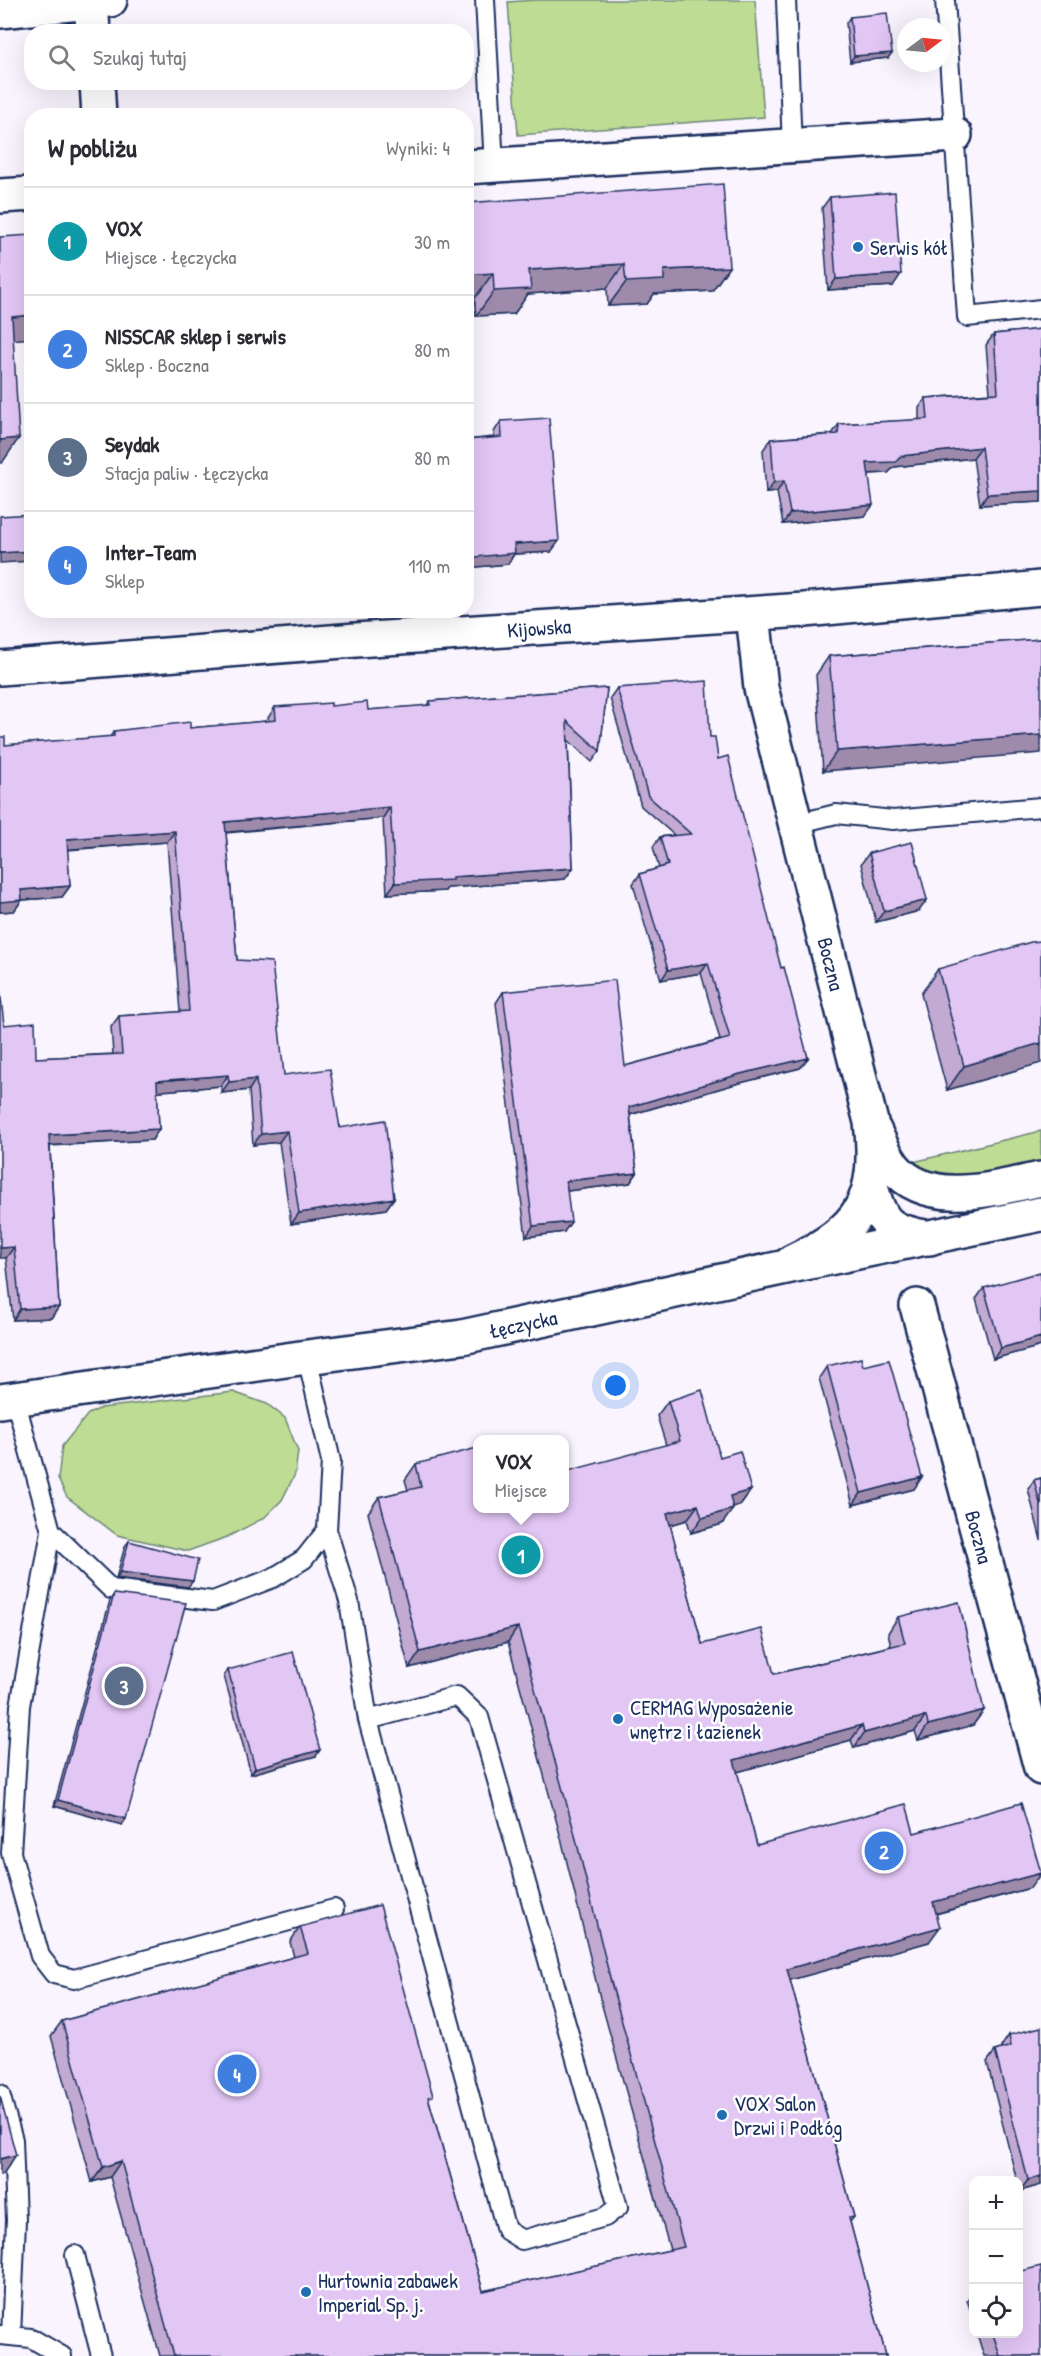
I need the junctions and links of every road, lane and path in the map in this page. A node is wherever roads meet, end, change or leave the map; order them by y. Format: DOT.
graph roads {
  1 [pos="485,0"];
  2 [pos="786,0"];
  3 [pos="945,0"];
  4 [pos="0,11"];
  5 [pos="98,11"];
  6 [pos="97,90"];
  7 [pos="99,108"];
  8 [pos="955,135"];
  9 [pos="792,147"];
  10 [pos="480,166"];
  11 [pos="24,194"];
  12 [pos="0,196"];
  13 [pos="1041,309"];
  14 [pos="1041,588"];
  15 [pos="753,614"];
  16 [pos="0,668"];
  17 [pos="1041,807"];
  18 [pos="796,824"];
  19 [pos="871,1122"];
  20 [pos="1041,1179"];
  21 [pos="871,1186"];
  22 [pos="1041,1214"];
  23 [pos="930,1238"];
  24 [pos="776,1269"];
  25 [pos="917,1306"];
  26 [pos="307,1357"];
  27 [pos="7,1400"];
  28 [pos="327,1530"];
  29 [pos="51,1531"];
  30 [pos="368,1720"];
  31 [pos="1041,1768"];
  32 [pos="334,1909"];
  33 [pos="0,2094"];
  34 [pos="75,2255"];
  35 [pos="5,2335"];
  36 [pos="62,2356"];
  37 [pos="101,2356"];
  1 -- 10 [label="lane"];
  2 -- 9 [label="lane"];
  3 -- 8 [label="lane"];
  4 -- 5 [label="street"];
  6 -- 7 [label="street"];
  8 -- 9 [label="street"];
  8 -- 13 [label="lane"];
  9 -- 10 [label="street"];
  11 -- 12 [label="street"];
  14 -- 15 [label="street, Kijowska"];
  15 -- 16 [label="street, Kijowska"];
  15 -- 18 [label="street, Boczna"];
  17 -- 18 [label="lane"];
  18 -- 19 [label="street, Boczna"];
  19 -- 20 [label="street"];
  19 -- 21 [label="street, Boczna"];
  21 -- 23 [label="street"];
  21 -- 24 [label="street, Boczna"];
  22 -- 23 [label="street, Łęczycka"];
  23 -- 24 [label="street, Łęczycka"];
  24 -- 26 [label="street, Łęczycka"];
  25 -- 31 [label="street, Boczna"];
  26 -- 27 [label="street, Łęczycka"];
  26 -- 28 [label="lane"];
  27 -- 29 [label="lane"];
  28 -- 29 [label="lane"];
  28 -- 30 [label="lane"];
  29 -- 32 [label="lane"];
  30 -- 30 [label="lane"];
  33 -- 35 [label="lane"];
  34 -- 37 [label="lane"];
  35 -- 36 [label="lane"];
}
